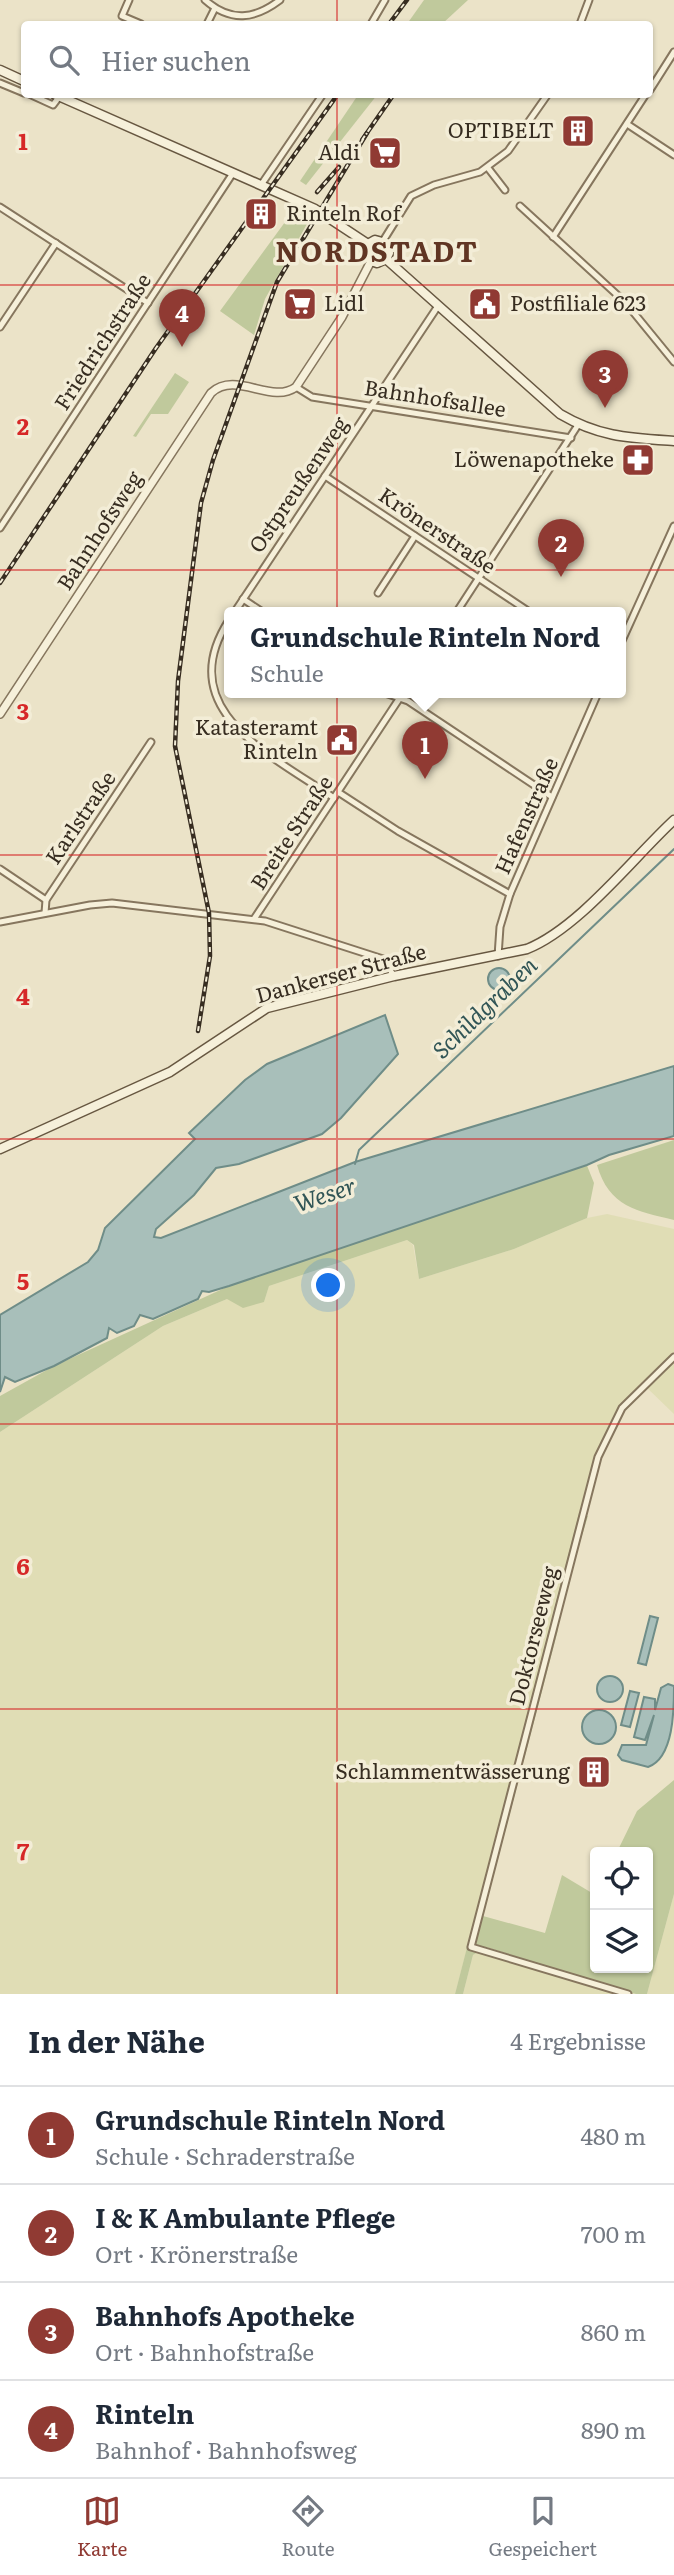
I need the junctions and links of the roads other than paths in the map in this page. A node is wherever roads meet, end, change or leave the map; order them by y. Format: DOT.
graph roads {
  1 [pos="130,0"];
  2 [pos="205,0"];
  3 [pos="280,0"];
  4 [pos="385,0"];
  5 [pos="589,0"];
  6 [pos="215,8"];
  7 [pos="134,21"];
  8 [pos="208,21"];
  9 [pos="373,21"];
  10 [pos="581,21"];
  11 [pos="674,52"];
  12 [pos="0,70"];
  13 [pos="21,80"];
  14 [pos="0,83"];
  15 [pos="653,84"];
  16 [pos="21,92"];
  17 [pos="36,98"];
  18 [pos="56,98"];
  19 [pos="62,98"];
  20 [pos="320,98"];
  21 [pos="545,98"];
  22 [pos="643,98"];
  23 [pos="627,124"];
  24 [pos="674,155"];
  25 [pos="488,167"];
  26 [pos="233,173"];
  27 [pos="261,185"];
  28 [pos="505,190"];
  29 [pos="520,206"];
  30 [pos="0,207"];
  31 [pos="553,237"];
  32 [pos="383,241"];
  33 [pos="55,243"];
  34 [pos="368,244"];
  35 [pos="386,259"];
  36 [pos="371,261"];
  37 [pos="148,303"];
  38 [pos="438,306"];
  39 [pos="0,327"];
  40 [pos="674,362"];
  41 [pos="240,385"];
  42 [pos="296,387"];
  43 [pos="370,407"];
  44 [pos="578,425"];
  45 [pos="570,438"];
  46 [pos="674,441"];
  47 [pos="325,475"];
  48 [pos="1,524"];
  49 [pos="674,526"];
  50 [pos="415,537"];
  51 [pos="478,579"];
  52 [pos="378,593"];
  53 [pos="243,599"];
  54 [pos="238,607"];
  55 [pos="255,607"];
  56 [pos="460,607"];
  57 [pos="522,607"];
  58 [pos="224,629"];
  59 [pos="626,632"];
  60 [pos="400,698"];
  61 [pos="404,698"];
  62 [pos="596,698"];
  63 [pos="0,714"];
  64 [pos="150,742"];
  65 [pos="336,795"];
  66 [pos="552,797"];
  67 [pos="674,820"];
  68 [pos="0,869"];
  69 [pos="510,894"];
  70 [pos="46,900"];
  71 [pos="45,913"];
  72 [pos="254,919"];
  73 [pos="0,922"];
  74 [pos="498,956"];
  75 [pos="394,976"];
  76 [pos="0,1149"];
  77 [pos="674,1357"];
  78 [pos="628,1994"];
  1 -- 7 [label="street"];
  2 -- 6 [label="street"];
  3 -- 6 [label="street"];
  4 -- 9 [label="street"];
  5 -- 10 [label="street"];
  6 -- 8 [label="street"];
  11 -- 15 [label="street"];
  12 -- 13 [label="main road"];
  14 -- 16 [label="street"];
  17 -- 18 [label="street"];
  19 -- 26 [label="main road"];
  20 -- 27 [label="street"];
  21 -- 25 [label="street"];
  22 -- 23 [label="street"];
  23 -- 24 [label="street"];
  23 -- 31 [label="street"];
  25 -- 28 [label="street"];
  25 -- 32 [label="street"];
  26 -- 27 [label="main road"];
  26 -- 37 [label="street, Friedrichstraße"];
  27 -- 34 [label="main road"];
  29 -- 31 [label="street"];
  30 -- 33 [label="street"];
  31 -- 40 [label="street"];
  32 -- 34 [label="main road"];
  32 -- 35 [label="main road"];
  33 -- 37 [label="street"];
  33 -- 39 [label="street"];
  34 -- 36 [label="main road"];
  35 -- 36 [label="main road"];
  35 -- 38 [label="main road"];
  36 -- 42 [label="street"];
  37 -- 48 [label="street, Friedrichstraße"];
  38 -- 43 [label="street, Ostpreußenweg"];
  38 -- 44 [label="main road"];
  41 -- 42 [label="street, Bahnhofsallee"];
  41 -- 63 [label="street, Bahnhofsweg"];
  42 -- 43 [label="street, Bahnhofsallee"];
  43 -- 45 [label="street, Bahnhofsallee"];
  43 -- 47 [label="street, Ostpreußenweg"];
  44 -- 45 [label="street"];
  44 -- 46 [label="main road"];
  45 -- 51 [label="street"];
  47 -- 50 [label="street, Krönerstraße"];
  47 -- 53 [label="street, Ostpreußenweg"];
  49 -- 59 [label="street"];
  50 -- 51 [label="street, Krönerstraße"];
  50 -- 52 [label="street"];
  51 -- 56 [label="street"];
  51 -- 57 [label="street, Krönerstraße"];
  53 -- 54 [label="street, Ostpreußenweg"];
  53 -- 55 [label="street"];
  58 -- 65 [label="street"];
  60 -- 65 [label="street, Breite Straße"];
  61 -- 66 [label="street"];
  62 -- 66 [label="street, Hafenstraße"];
  64 -- 70 [label="street, Karlstraße"];
  65 -- 69 [label="street"];
  65 -- 72 [label="street, Breite Straße"];
  66 -- 69 [label="street, Hafenstraße"];
  67 -- 74 [label="main road, Dankerser Straße"];
  68 -- 70 [label="street"];
  69 -- 74 [label="street, Hafenstraße"];
  70 -- 71 [label="street, Karlstraße"];
  71 -- 72 [label="street"];
  71 -- 73 [label="street"];
  72 -- 75 [label="street"];
  74 -- 75 [label="main road, Dankerser Straße"];
  75 -- 76 [label="main road, Dankerser Straße"];
  77 -- 78 [label="street, Doktorseeweg"];
}
